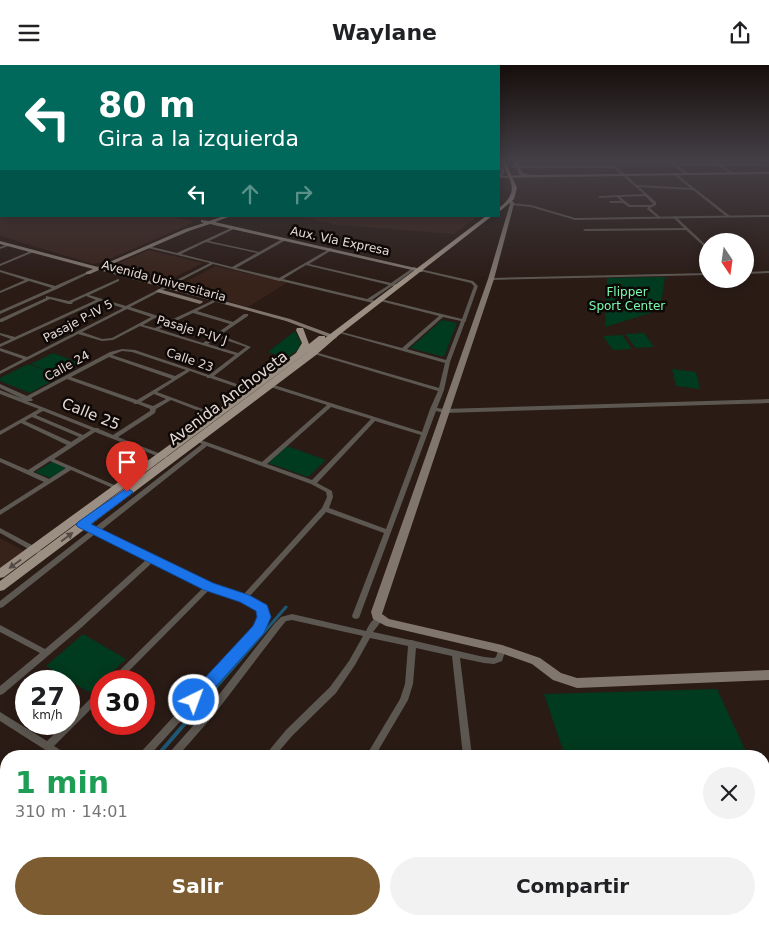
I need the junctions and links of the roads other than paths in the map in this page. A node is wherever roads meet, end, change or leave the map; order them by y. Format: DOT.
graph roads {
  1 [pos="653,201"];
  2 [pos="709,201"];
  3 [pos="610,202"];
  4 [pos="624,202"];
  5 [pos="512,203"];
  6 [pos="651,206"];
  7 [pos="500,209"];
  8 [pos="769,215"];
  9 [pos="728,216"];
  10 [pos="218,217"];
  11 [pos="225,217"];
  12 [pos="489,217"];
  13 [pos="675,217"];
  14 [pos="659,218"];
  15 [pos="205,222"];
  16 [pos="233,228"];
  17 [pos="687,229"];
  18 [pos="585,231"];
  19 [pos="285,239"];
  20 [pos="699,240"];
  21 [pos="206,241"];
  22 [pos="0,242"];
  23 [pos="9,245"];
  24 [pos="149,247"];
  25 [pos="0,248"];
  26 [pos="331,249"];
  27 [pos="34,251"];
  28 [pos="260,253"];
  29 [pos="27,254"];
  30 [pos="178,254"];
  31 [pos="213,263"];
  32 [pos="0,265"];
  33 [pos="305,265"];
  34 [pos="233,268"];
  35 [pos="418,269"];
  36 [pos="0,271"];
  37 [pos="92,271"];
  38 [pos="769,272"];
  39 [pos="754,273"];
  40 [pos="699,274"];
  41 [pos="490,279"];
  42 [pos="28,280"];
  43 [pos="118,280"];
  44 [pos="279,280"];
  45 [pos="472,282"];
  46 [pos="396,285"];
  47 [pos="166,287"];
  48 [pos="56,288"];
  49 [pos="158,291"];
  50 [pos="0,292"];
  51 [pos="85,295"];
  52 [pos="40,296"];
  53 [pos="49,298"];
  54 [pos="98,300"];
  55 [pos="216,300"];
  56 [pos="368,301"];
  57 [pos="379,302"];
  58 [pos="68,303"];
  59 [pos="208,304"];
  60 [pos="82,307"];
  61 [pos="124,308"];
  62 [pos="192,311"];
  63 [pos="0,313"];
  64 [pos="246,315"];
  65 [pos="441,316"];
  66 [pos="154,317"];
  67 [pos="0,321"];
  68 [pos="170,321"];
  69 [pos="464,321"];
  70 [pos="232,323"];
  71 [pos="140,325"];
  72 [pos="156,329"];
  73 [pos="300,330"];
  74 [pos="79,333"];
  75 [pos="0,335"];
  76 [pos="218,336"];
  77 [pos="331,336"];
  78 [pos="15,339"];
  79 [pos="205,344"];
  80 [pos="0,347"];
  81 [pos="122,350"];
  82 [pos="403,350"];
  83 [pos="313,353"];
  84 [pos="299,354"];
  85 [pos="108,355"];
  86 [pos="238,355"];
  87 [pos="27,359"];
  88 [pos="448,362"];
  89 [pos="189,369"];
  90 [pos="0,373"];
  91 [pos="67,377"];
  92 [pos="209,377"];
  93 [pos="176,378"];
  94 [pos="270,385"];
  95 [pos="0,386"];
  96 [pos="251,390"];
  97 [pos="440,390"];
  98 [pos="153,392"];
  99 [pos="0,393"];
  100 [pos="171,398"];
  101 [pos="30,401"];
  102 [pos="769,401"];
  103 [pos="136,403"];
  104 [pos="330,405"];
  105 [pos="153,408"];
  106 [pos="43,409"];
  107 [pos="433,409"];
  108 [pos="444,411"];
  109 [pos="32,415"];
  110 [pos="214,415"];
  111 [pos="374,419"];
  112 [pos="20,421"];
  113 [pos="96,429"];
  114 [pos="0,433"];
  115 [pos="423,434"];
  116 [pos="83,437"];
  117 [pos="114,437"];
  118 [pos="196,440"];
  119 [pos="206,444"];
  120 [pos="72,445"];
  121 [pos="165,457"];
  122 [pos="0,459"];
  123 [pos="50,459"];
  124 [pos="263,464"];
  125 [pos="71,468"];
  126 [pos="29,472"];
  127 [pos="50,481"];
  128 [pos="313,483"];
  129 [pos="117,488"];
  130 [pos="324,509"];
  131 [pos="0,513"];
  132 [pos="82,525"];
  133 [pos="0,530"];
  134 [pos="95,531"];
  135 [pos="388,532"];
  136 [pos="39,552"];
  137 [pos="152,559"];
  138 [pos="0,574"];
  139 [pos="209,586"];
  140 [pos="0,587"];
  141 [pos="244,598"];
  142 [pos="0,605"];
  143 [pos="356,616"];
  144 [pos="380,619"];
  145 [pos="0,628"];
  146 [pos="367,635"];
  147 [pos="412,643"];
  148 [pos="502,649"];
  149 [pos="46,653"];
  150 [pos="456,654"];
  151 [pos="125,670"];
  152 [pos="769,675"];
  153 [pos="0,691"];
  154 [pos="90,705"];
  155 [pos="0,716"];
  156 [pos="48,746"];
  157 [pos="54,750"];
  158 [pos="148,750"];
  159 [pos="177,750"];
  160 [pos="275,750"];
  161 [pos="374,750"];
  162 [pos="467,750"];
  1 -- 6 [label="street"];
  2 -- 9 [label="street"];
  3 -- 4 [label="street"];
  4 -- 6 [label="street"];
  5 -- 7 [label="main road"];
  5 -- 14 [label="street"];
  5 -- 41 [label="main road"];
  6 -- 14 [label="street"];
  8 -- 9 [label="street"];
  9 -- 13 [label="street"];
  10 -- 15 [label="main road"];
  11 -- 15 [label="main road"];
  12 -- 35 [label="main road, Avenida Anchoveta"];
  13 -- 14 [label="street"];
  13 -- 17 [label="street"];
  15 -- 16 [label="main road, Aux. Vía Expresa"];
  15 -- 24 [label="main road"];
  15 -- 37 [label="main road"];
  16 -- 19 [label="main road, Aux. Vía Expresa"];
  16 -- 21 [label="street"];
  17 -- 18 [label="street"];
  17 -- 20 [label="street"];
  19 -- 26 [label="main road, Aux. Vía Expresa"];
  19 -- 28 [label="street"];
  21 -- 28 [label="street"];
  21 -- 30 [label="street"];
  22 -- 23 [label="main road, Avenida Universitaria"];
  23 -- 25 [label="street"];
  23 -- 27 [label="main road, Avenida Universitaria"];
  24 -- 30 [label="street"];
  24 -- 37 [label="main road"];
  25 -- 29 [label="main road, Avenida Universitaria"];
  26 -- 33 [label="street"];
  26 -- 35 [label="main road, Aux. Vía Expresa"];
  27 -- 29 [label="street"];
  27 -- 37 [label="main road, Avenida Universitaria"];
  28 -- 34 [label="street"];
  29 -- 32 [label="street"];
  29 -- 37 [label="main road, Avenida Universitaria"];
  30 -- 31 [label="street"];
  31 -- 34 [label="street"];
  31 -- 47 [label="street, Pasaje P-IV 5"];
  33 -- 44 [label="street"];
  33 -- 46 [label="street"];
  34 -- 44 [label="street"];
  35 -- 45 [label="street, Aux. Vía Expresa"];
  35 -- 46 [label="main road, Avenida Anchoveta"];
  36 -- 42 [label="street"];
  37 -- 43 [label="main road, Avenida Universitaria"];
  37 -- 47 [label="main road, Avenida Universitaria"];
  37 -- 48 [label="street"];
  38 -- 39 [label="street"];
  40 -- 41 [label="street"];
  41 -- 108 [label="main road"];
  42 -- 48 [label="street"];
  42 -- 50 [label="street"];
  43 -- 49 [label="main road, Avenida Universitaria"];
  43 -- 51 [label="street"];
  44 -- 56 [label="street"];
  45 -- 69 [label="street"];
  46 -- 56 [label="street"];
  46 -- 57 [label="main road, Avenida Anchoveta"];
  47 -- 49 [label="street, Pasaje P-IV 5"];
  47 -- 55 [label="main road, Avenida Universitaria"];
  48 -- 52 [label="street"];
  49 -- 59 [label="main road, Avenida Universitaria"];
  49 -- 61 [label="street, Pasaje P-IV 5"];
  51 -- 54 [label="street"];
  51 -- 58 [label="street"];
  52 -- 53 [label="street"];
  52 -- 63 [label="street"];
  53 -- 58 [label="street"];
  53 -- 67 [label="street"];
  54 -- 60 [label="street"];
  54 -- 61 [label="street"];
  55 -- 59 [label="street"];
  55 -- 77 [label="main road, Avenida Universitaria"];
  56 -- 57 [label="street"];
  57 -- 65 [label="street"];
  57 -- 77 [label="main road, Avenida Anchoveta"];
  58 -- 60 [label="street"];
  59 -- 62 [label="street"];
  59 -- 64 [label="main road, Avenida Universitaria"];
  60 -- 78 [label="street"];
  61 -- 66 [label="street"];
  61 -- 74 [label="street, Pasaje P-IV 5"];
  62 -- 68 [label="street"];
  62 -- 70 [label="street"];
  64 -- 70 [label="street"];
  64 -- 73 [label="main road, Avenida Universitaria"];
  65 -- 69 [label="street"];
  65 -- 82 [label="street"];
  66 -- 68 [label="street"];
  66 -- 71 [label="street"];
  68 -- 72 [label="street"];
  69 -- 88 [label="street"];
  70 -- 76 [label="street"];
  71 -- 72 [label="street, Pasaje P-IV J"];
  71 -- 74 [label="street"];
  72 -- 79 [label="street, Pasaje P-IV J"];
  73 -- 77 [label="main road, Avenida Universitaria"];
  73 -- 84 [label="main road"];
  74 -- 87 [label="street, Pasaje P-IV 5"];
  75 -- 78 [label="street"];
  76 -- 79 [label="street"];
  76 -- 86 [label="street"];
  77 -- 82 [label="street"];
  77 -- 83 [label="main road, Avenida Anchoveta"];
  77 -- 84 [label="main road, Avenida Anchoveta"];
  78 -- 80 [label="street"];
  79 -- 86 [label="street, Pasaje P-IV J"];
  80 -- 87 [label="street"];
  81 -- 85 [label="street, Calle 24"];
  81 -- 89 [label="street, Calle 23"];
  82 -- 88 [label="street"];
  83 -- 94 [label="main road, Avenida Anchoveta"];
  83 -- 97 [label="street"];
  84 -- 96 [label="main road, Avenida Anchoveta"];
  85 -- 91 [label="street, Calle 24"];
  85 -- 93 [label="street"];
  86 -- 92 [label="street"];
  87 -- 90 [label="street, Pasaje P-IV 5"];
  88 -- 97 [label="street"];
  89 -- 92 [label="street, Calle 23"];
  89 -- 93 [label="street"];
  91 -- 101 [label="street, Calle 24"];
  91 -- 103 [label="street"];
  92 -- 96 [label="street, Calle 23"];
  93 -- 98 [label="street"];
  94 -- 104 [label="street"];
  94 -- 118 [label="main road, Avenida Anchoveta"];
  95 -- 101 [label="street"];
  96 -- 110 [label="main road, Avenida Anchoveta"];
  97 -- 107 [label="street"];
  98 -- 100 [label="street"];
  98 -- 103 [label="street"];
  99 -- 101 [label="street"];
  100 -- 105 [label="street"];
  100 -- 110 [label="street"];
  101 -- 106 [label="street, Calle 25"];
  102 -- 108 [label="street"];
  103 -- 105 [label="street"];
  104 -- 111 [label="street"];
  104 -- 124 [label="street"];
  105 -- 117 [label="street"];
  106 -- 109 [label="street"];
  106 -- 113 [label="street, Calle 25"];
  107 -- 108 [label="street"];
  107 -- 115 [label="street"];
  108 -- 144 [label="main road"];
  109 -- 112 [label="street"];
  109 -- 116 [label="street"];
  110 -- 121 [label="main road, Avenida Anchoveta"];
  111 -- 115 [label="street"];
  111 -- 128 [label="street"];
  112 -- 114 [label="street"];
  112 -- 120 [label="street"];
  113 -- 116 [label="street"];
  113 -- 117 [label="street, Calle 25"];
  115 -- 135 [label="street"];
  116 -- 120 [label="street"];
  117 -- 121 [label="street, Calle 25"];
  118 -- 119 [label="street"];
  118 -- 121 [label="main road, Avenida Anchoveta"];
  119 -- 124 [label="street"];
  119 -- 134 [label="street"];
  120 -- 123 [label="street"];
  121 -- 129 [label="main road, Avenida Anchoveta"];
  121 -- 132 [label="main road, Avenida Anchoveta"];
  122 -- 126 [label="street"];
  123 -- 125 [label="street"];
  123 -- 126 [label="street"];
  124 -- 128 [label="street"];
  125 -- 127 [label="street"];
  125 -- 129 [label="street"];
  126 -- 127 [label="street"];
  127 -- 131 [label="street"];
  128 -- 130 [label="street"];
  129 -- 136 [label="main road, Avenida Anchoveta"];
  130 -- 135 [label="street"];
  130 -- 141 [label="street"];
  132 -- 134 [label="street"];
  136 -- 132 [label="main road, Avenida Anchoveta, one-way"];
  133 -- 136 [label="street"];
  134 -- 137 [label="street"];
  134 -- 142 [label="street"];
  135 -- 143 [label="street"];
  136 -- 138 [label="main road, Avenida Anchoveta, one-way"];
  136 -- 140 [label="main road, Avenida Anchoveta"];
  137 -- 139 [label="street"];
  137 -- 149 [label="street"];
  139 -- 141 [label="street"];
  139 -- 151 [label="street"];
  141 -- 158 [label="street"];
  144 -- 146 [label="street"];
  144 -- 148 [label="main road"];
  145 -- 149 [label="street"];
  146 -- 147 [label="street"];
  146 -- 159 [label="street"];
  146 -- 160 [label="street"];
  147 -- 150 [label="street"];
  147 -- 161 [label="street"];
  148 -- 150 [label="street"];
  148 -- 152 [label="main road"];
  149 -- 153 [label="street"];
  150 -- 162 [label="street"];
  154 -- 156 [label="street"];
  155 -- 156 [label="street"];
  156 -- 157 [label="street"];
}
